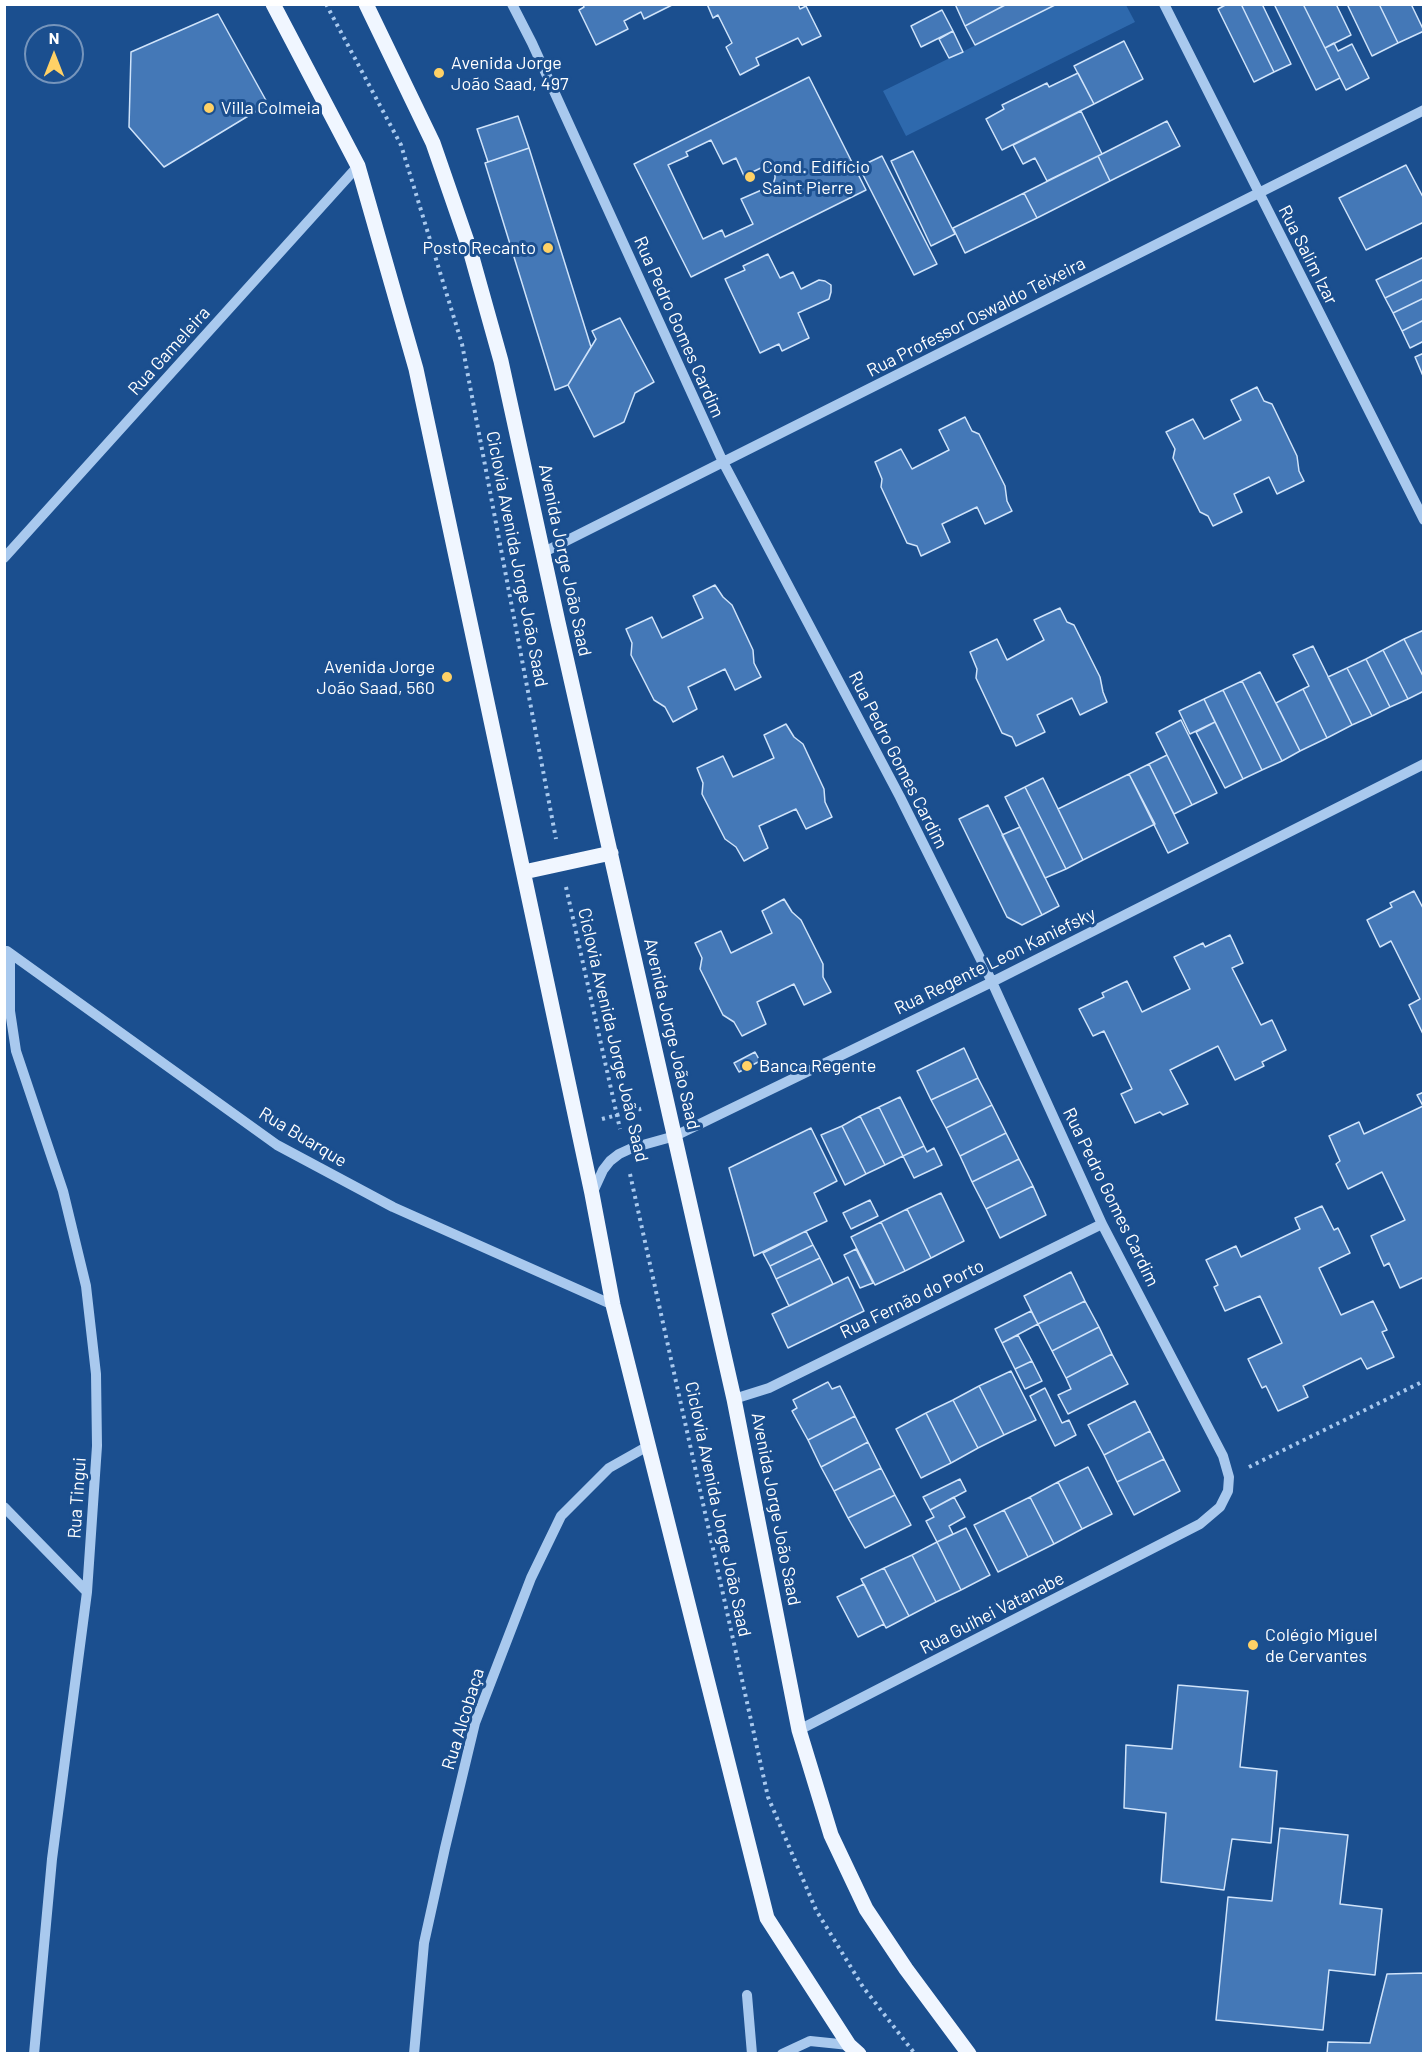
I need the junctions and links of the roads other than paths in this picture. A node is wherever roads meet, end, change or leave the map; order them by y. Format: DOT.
graph roads {
  1 [pos="273,4"];
  2 [pos="366,4"];
  3 [pos="512,4"];
  4 [pos="1164,4"];
  5 [pos="1424,110"];
  6 [pos="358,166"];
  7 [pos="1258,193"];
  8 [pos="723,462"];
  9 [pos="1424,520"];
  10 [pos="544,552"];
  11 [pos="4,558"];
  12 [pos="1424,764"];
  13 [pos="611,853"];
  14 [pos="524,872"];
  15 [pos="7,951"];
  16 [pos="992,982"];
  17 [pos="675,1136"];
  18 [pos="592,1194"];
  19 [pos="1102,1224"];
  20 [pos="613,1305"];
  21 [pos="734,1399"];
  22 [pos="648,1446"];
  23 [pos="4,1506"];
  24 [pos="1200,1524"];
  25 [pos="87,1592"];
  26 [pos="799,1730"];
  27 [pos="747,1995"];
  28 [pos="854,2049"];
  29 [pos="34,2054"];
  30 [pos="414,2054"];
  31 [pos="752,2054"];
  32 [pos="782,2054"];
  33 [pos="969,2054"];
  1 -- 6 [label="main road"];
  2 -- 10 [label="main road, Avenida Jorge João Saad"];
  3 -- 8 [label="street, Rua Pedro Gomes Cardim"];
  4 -- 7 [label="street, Rua Salim Izar"];
  5 -- 7 [label="street, Rua Professor Oswaldo Teixeira"];
  6 -- 11 [label="street, Rua Gameleira"];
  6 -- 14 [label="main road"];
  7 -- 8 [label="street, Rua Professor Oswaldo Teixeira"];
  7 -- 9 [label="street, Rua Salim Izar"];
  8 -- 10 [label="street, Rua Professor Oswaldo Teixeira"];
  8 -- 16 [label="street, Rua Pedro Gomes Cardim"];
  10 -- 13 [label="main road, Avenida Jorge João Saad"];
  12 -- 16 [label="street, Rua Regente Leon Kaniefsky"];
  13 -- 14 [label="main road"];
  13 -- 17 [label="main road, Avenida Jorge João Saad"];
  14 -- 18 [label="main road"];
  15 -- 20 [label="street, Rua Buarque"];
  15 -- 25 [label="street, Rua Tingui"];
  16 -- 17 [label="street, Rua Regente Leon Kaniefsky"];
  16 -- 19 [label="street, Rua Pedro Gomes Cardim"];
  17 -- 18 [label="street, Rua Regente Leon Kaniefsky"];
  17 -- 21 [label="main road, Avenida Jorge João Saad"];
  18 -- 20 [label="main road"];
  19 -- 21 [label="street, Rua Fernão do Porto"];
  19 -- 24 [label="street, Rua Pedro Gomes Cardim"];
  20 -- 22 [label="main road"];
  21 -- 26 [label="main road, Avenida Jorge João Saad"];
  22 -- 28 [label="main road"];
  22 -- 30 [label="street, Rua Alcobaça"];
  23 -- 25 [label="street"];
  24 -- 26 [label="street, Rua Guihei Vatanabe"];
  25 -- 29 [label="street, Rua Tingui"];
  26 -- 33 [label="main road, Avenida Jorge João Saad"];
  27 -- 31 [label="street"];
  28 -- 32 [label="street"];
}
